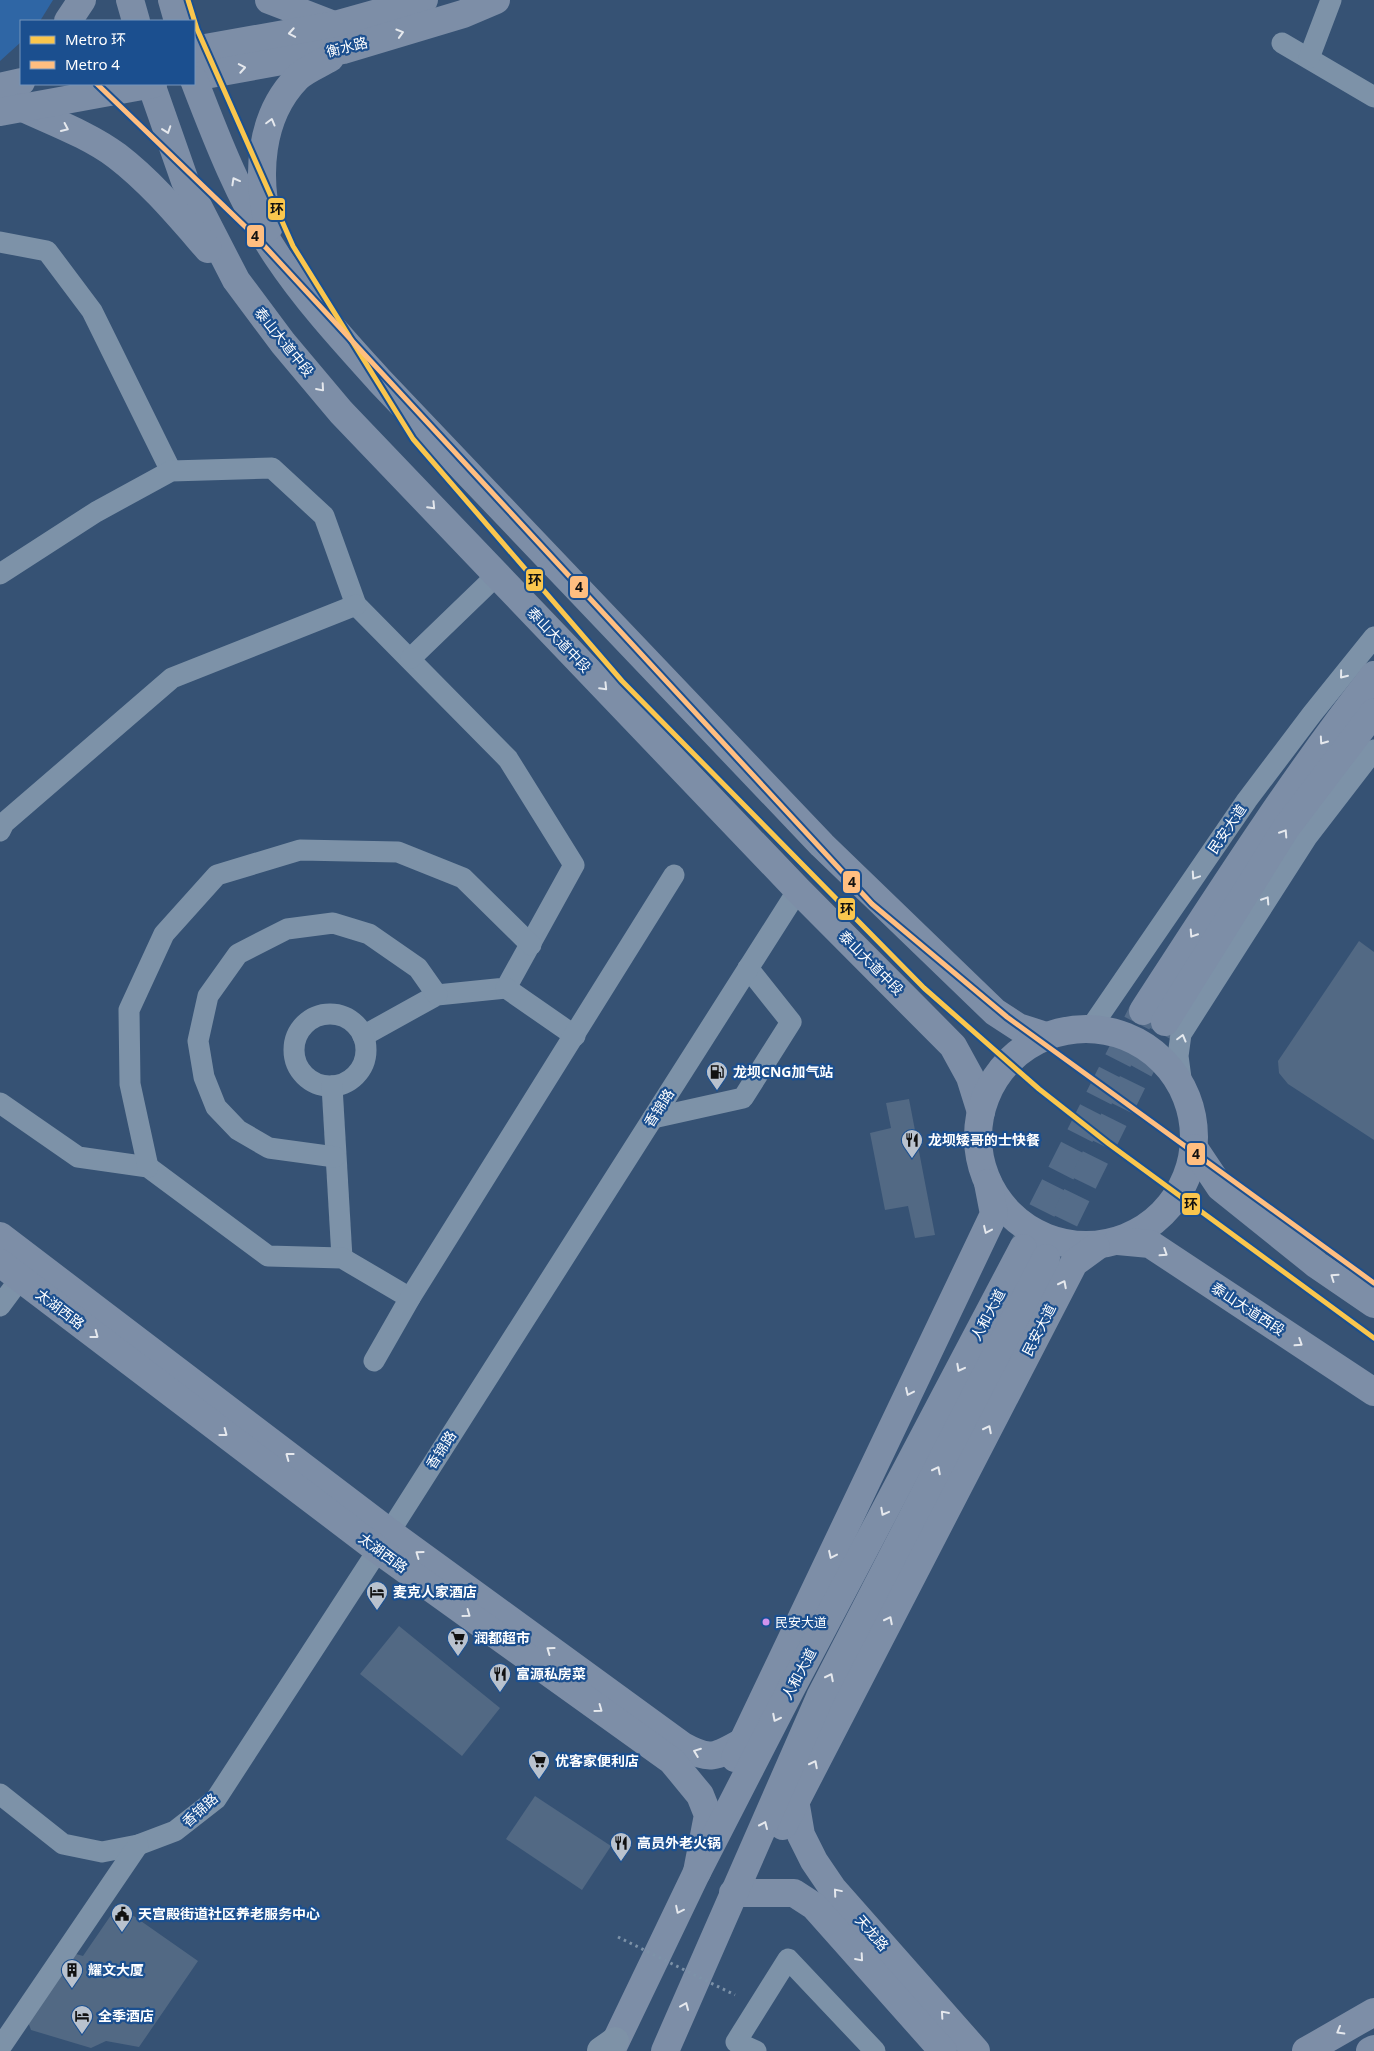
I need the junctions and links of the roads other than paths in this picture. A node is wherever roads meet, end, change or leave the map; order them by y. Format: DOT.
graph roads {
  1 [pos="82,0"];
  2 [pos="130,0"];
  3 [pos="172,0"];
  4 [pos="269,0"];
  5 [pos="424,0"];
  6 [pos="496,0"];
  7 [pos="1331,0"];
  8 [pos="69,20"];
  9 [pos="136,20"];
  10 [pos="178,20"];
  11 [pos="339,38"];
  12 [pos="1282,43"];
  13 [pos="195,50"];
  14 [pos="1308,58"];
  15 [pos="195,78"];
  16 [pos="195,81"];
  17 [pos="132,85"];
  18 [pos="152,85"];
  19 [pos="12,91"];
  20 [pos="1374,97"];
  21 [pos="0,242"];
  22 [pos="276,255"];
  23 [pos="236,280"];
  24 [pos="171,471"];
  25 [pos="0,574"];
  26 [pos="497,575"];
  27 [pos="356,605"];
  28 [pos="1374,637"];
  29 [pos="411,658"];
  30 [pos="1374,675"];
  31 [pos="1374,712"];
  32 [pos="1374,750"];
  33 [pos="0,831"];
  34 [pos="674,875"];
  35 [pos="798,890"];
  36 [pos="531,945"];
  37 [pos="748,968"];
  38 [pos="506,988"];
  39 [pos="437,995"];
  40 [pos="1090,1029"];
  41 [pos="364,1036"];
  42 [pos="575,1036"];
  43 [pos="1046,1036"];
  44 [pos="332,1086"];
  45 [pos="1182,1086"];
  46 [pos="0,1104"];
  47 [pos="981,1112"];
  48 [pos="653,1118"];
  49 [pos="1194,1148"];
  50 [pos="335,1157"];
  51 [pos="148,1167"];
  52 [pos="988,1183"];
  53 [pos="0,1236"];
  54 [pos="1107,1244"];
  55 [pos="342,1258"];
  56 [pos="10,1271"];
  57 [pos="410,1298"];
  58 [pos="1374,1304"];
  59 [pos="0,1306"];
  60 [pos="374,1362"];
  61 [pos="1374,1392"];
  62 [pos="383,1541"];
  63 [pos="742,1742"];
  64 [pos="0,1794"];
  65 [pos="795,1800"];
  66 [pos="708,1815"];
  67 [pos="138,1845"];
  68 [pos="697,1872"];
  69 [pos="734,1893"];
  70 [pos="1374,2012"];
  71 [pos="0,2048"];
  72 [pos="609,2048"];
  73 [pos="1374,2049"];
  74 [pos="666,2051"];
  75 [pos="756,2051"];
  76 [pos="875,2051"];
  77 [pos="943,2051"];
  78 [pos="976,2051"];
  79 [pos="1306,2051"];
  80 [pos="1370,2051"];
  1 -- 8 [label="main road"];
  2 -- 9 [label="main road"];
  3 -- 10 [label="main road"];
  4 -- 11 [label="main road"];
  5 -- 11 [label="main road, 衡水路"];
  11 -- 6 [label="main road, 衡水路, one-way"];
  7 -- 14 [label="street"];
  11 -- 13 [label="main road, 衡水路, one-way"];
  15 -- 11 [label="main road, 衡水路, one-way"];
  22 -- 11 [label="main road, one-way"];
  12 -- 14 [label="street"];
  14 -- 20 [label="street"];
  22 -- 16 [label="main road, one-way"];
  17 -- 19 [label="main road"];
  18 -- 23 [label="main road, 泰山大道中段, one-way"];
  19 -- 23 [label="main road, one-way"];
  21 -- 24 [label="street"];
  22 -- 43 [label="main road"];
  23 -- 26 [label="main road, 泰山大道中段, one-way"];
  24 -- 25 [label="street"];
  24 -- 27 [label="street"];
  26 -- 29 [label="street"];
  26 -- 35 [label="main road, 泰山大道中段, one-way"];
  27 -- 29 [label="street"];
  27 -- 33 [label="street"];
  28 -- 40 [label="street, 民安大道, one-way"];
  29 -- 36 [label="street"];
  30 -- 31 [label="main road, 民安大道, one-way"];
  45 -- 32 [label="street, one-way"];
  34 -- 42 [label="street"];
  35 -- 37 [label="street, 香锦路"];
  35 -- 47 [label="main road, 泰山大道中段"];
  36 -- 38 [label="street"];
  36 -- 51 [label="street"];
  37 -- 48 [label="street, 香锦路"];
  37 -- 48 [label="street"];
  38 -- 39 [label="street"];
  38 -- 42 [label="street"];
  39 -- 41 [label="street"];
  39 -- 50 [label="street"];
  40 -- 43 [label="main road"];
  40 -- 45 [label="main road"];
  41 -- 44 [label="street"];
  41 -- 44 [label="street"];
  42 -- 57 [label="street"];
  43 -- 47 [label="main road"];
  44 -- 50 [label="street"];
  45 -- 49 [label="main road"];
  46 -- 51 [label="street"];
  47 -- 52 [label="main road"];
  48 -- 62 [label="street, 香锦路"];
  49 -- 54 [label="main road, 民安大道"];
  58 -- 49 [label="main road, one-way"];
  50 -- 55 [label="street"];
  51 -- 55 [label="street"];
  52 -- 54 [label="main road, 泰山大道西段"];
  52 -- 63 [label="main road, one-way"];
  62 -- 53 [label="main road, 太湖西路, one-way"];
  54 -- 61 [label="main road, 泰山大道西段, one-way"];
  65 -- 54 [label="main road, 民安大道, one-way"];
  55 -- 57 [label="street"];
  56 -- 59 [label="street"];
  56 -- 62 [label="main road, 太湖西路, one-way"];
  57 -- 60 [label="street"];
  63 -- 62 [label="main road, 太湖西路, one-way"];
  62 -- 66 [label="main road, 太湖西路, one-way"];
  62 -- 67 [label="street, 香锦路"];
  63 -- 66 [label="main road"];
  64 -- 67 [label="street, 香锦路"];
  65 -- 69 [label="main road, 民安大道"];
  78 -- 65 [label="main road, 天龙路, one-way"];
  66 -- 68 [label="main road"];
  67 -- 71 [label="street"];
  69 -- 68 [label="main road, 人和大道, one-way"];
  68 -- 72 [label="main road, 人和大道, one-way"];
  74 -- 69 [label="main road, 人和大道, one-way"];
  69 -- 77 [label="main road, 天龙路, one-way"];
  70 -- 79 [label="main road, one-way"];
  73 -- 80 [label="main road"];
  75 -- 76 [label="street"];
}
